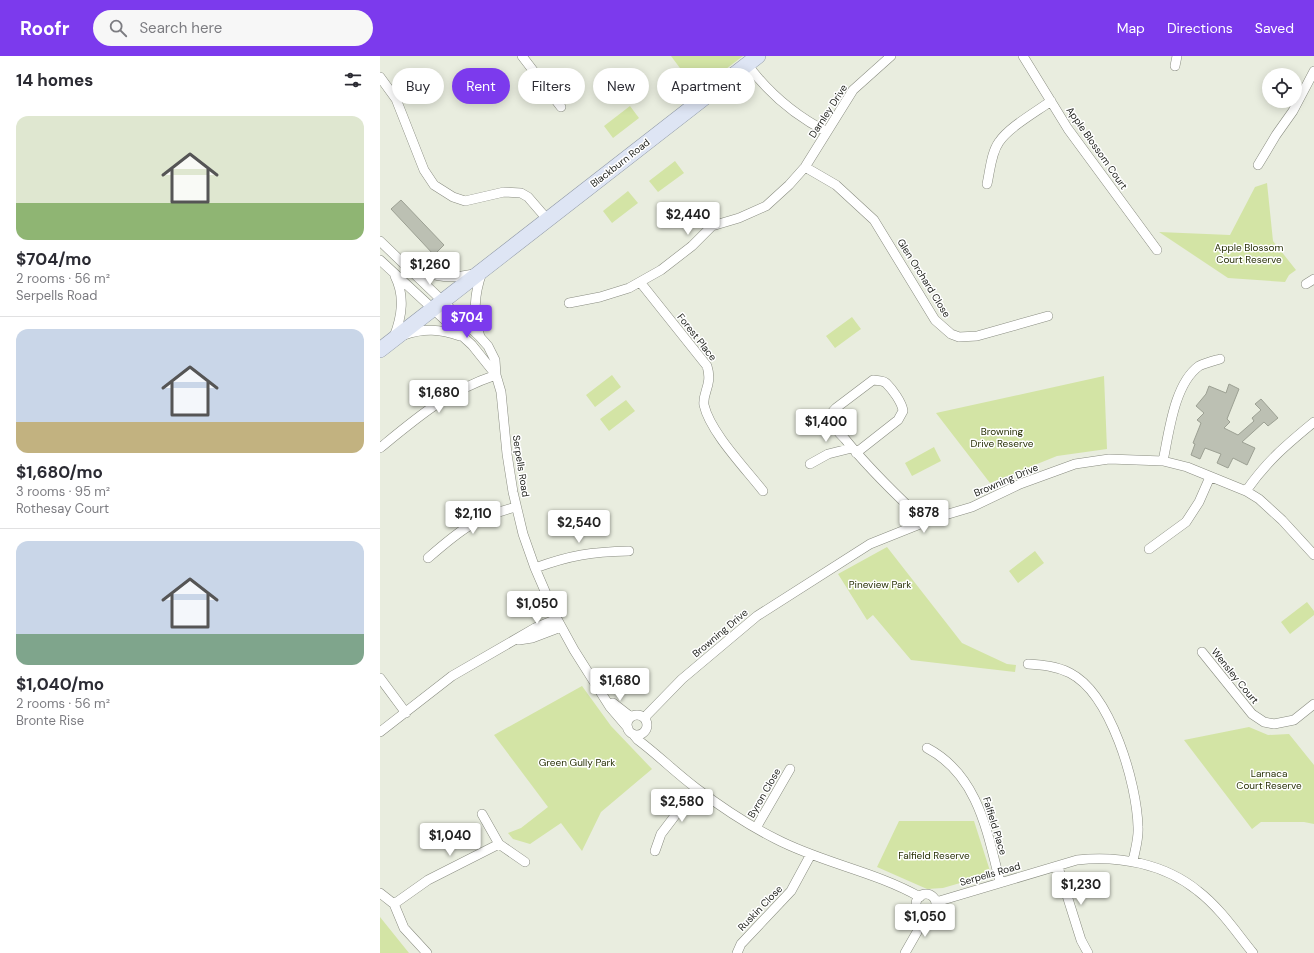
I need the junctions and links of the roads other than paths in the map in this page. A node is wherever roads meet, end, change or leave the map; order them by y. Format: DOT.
graph roads {
  1 [pos="522,56"];
  2 [pos="891,56"];
  3 [pos="1023,56"];
  4 [pos="1177,56"];
  5 [pos="752,60"];
  6 [pos="1175,66"];
  7 [pos="1314,71"];
  8 [pos="380,78"];
  9 [pos="1051,101"];
  10 [pos="561,107"];
  11 [pos="827,132"];
  12 [pos="1258,165"];
  13 [pos="806,167"];
  14 [pos="987,184"];
  15 [pos="547,219"];
  16 [pos="380,241"];
  17 [pos="388,248"];
  18 [pos="1157,250"];
  19 [pos="380,260"];
  20 [pos="482,270"];
  21 [pos="393,271"];
  22 [pos="1314,279"];
  23 [pos="640,282"];
  24 [pos="1306,284"];
  25 [pos="569,303"];
  26 [pos="437,305"];
  27 [pos="1048,316"];
  28 [pos="463,337"];
  29 [pos="480,337"];
  30 [pos="393,340"];
  31 [pos="380,350"];
  32 [pos="1220,359"];
  33 [pos="496,375"];
  34 [pos="1314,422"];
  35 [pos="380,448"];
  36 [pos="854,450"];
  37 [pos="1163,462"];
  38 [pos="810,464"];
  39 [pos="1210,478"];
  40 [pos="763,491"];
  41 [pos="1246,491"];
  42 [pos="516,507"];
  43 [pos="925,522"];
  44 [pos="1149,549"];
  45 [pos="629,551"];
  46 [pos="1314,555"];
  47 [pos="428,558"];
  48 [pos="535,568"];
  49 [pos="557,619"];
  50 [pos="561,627"];
  51 [pos="516,640"];
  52 [pos="1202,652"];
  53 [pos="1028,664"];
  54 [pos="380,678"];
  55 [pos="599,687"];
  56 [pos="1314,704"];
  57 [pos="406,713"];
  58 [pos="631,717"];
  59 [pos="644,718"];
  60 [pos="631,731"];
  61 [pos="380,732"];
  62 [pos="644,732"];
  63 [pos="927,748"];
  64 [pos="661,757"];
  65 [pos="790,769"];
  66 [pos="696,788"];
  67 [pos="482,814"];
  68 [pos="756,828"];
  69 [pos="499,844"];
  70 [pos="655,851"];
  71 [pos="810,856"];
  72 [pos="1133,861"];
  73 [pos="525,862"];
  74 [pos="1058,866"];
  75 [pos="1000,882"];
  76 [pos="380,893"];
  77 [pos="920,897"];
  78 [pos="936,902"];
  79 [pos="394,904"];
  80 [pos="924,913"];
  81 [pos="427,953"];
  82 [pos="737,953"];
  83 [pos="905,953"];
  84 [pos="1088,953"];
  85 [pos="1253,953"];
  1 -- 10 [label="street"];
  2 -- 11 [label="street, Darnley Drive"];
  3 -- 9 [label="street, Apple Blossom Court"];
  4 -- 6 [label="street"];
  5 -- 11 [label="street"];
  5 -- 15 [label="main road, Blackburn Road"];
  7 -- 12 [label="street"];
  8 -- 15 [label="street"];
  9 -- 14 [label="street"];
  9 -- 18 [label="street, Apple Blossom Court"];
  11 -- 13 [label="street, Darnley Drive"];
  13 -- 23 [label="street, Darnley Drive"];
  13 -- 27 [label="street, Glen Orchard Close"];
  15 -- 20 [label="main road, Blackburn Road"];
  16 -- 17 [label="street, Serpells Road"];
  17 -- 20 [label="street, Blackburn Road"];
  17 -- 26 [label="street, Serpells Road"];
  19 -- 21 [label="street, Serpells Road"];
  20 -- 26 [label="main road, Blackburn Road"];
  20 -- 29 [label="street, Serpells Road"];
  21 -- 26 [label="street, Serpells Road"];
  21 -- 30 [label="street, Serpells Road"];
  22 -- 24 [label="street"];
  23 -- 25 [label="street, Darnley Drive"];
  23 -- 40 [label="street, Forest Place"];
  26 -- 28 [label="street, Serpells Road"];
  26 -- 29 [label="street, Serpells Road"];
  26 -- 30 [label="main road, Blackburn Road"];
  28 -- 30 [label="street, Blackburn Road"];
  28 -- 33 [label="street, Serpells Road"];
  29 -- 33 [label="street, Serpells Road"];
  30 -- 31 [label="main road, Blackburn Road"];
  32 -- 37 [label="street"];
  33 -- 35 [label="street"];
  33 -- 42 [label="street, Serpells Road"];
  34 -- 41 [label="street"];
  36 -- 36 [label="street"];
  36 -- 38 [label="street"];
  36 -- 43 [label="street"];
  37 -- 39 [label="street, Browning Drive"];
  37 -- 43 [label="street, Browning Drive"];
  39 -- 41 [label="street, Browning Drive"];
  39 -- 44 [label="street"];
  41 -- 46 [label="street, Browning Drive"];
  42 -- 47 [label="street"];
  42 -- 48 [label="street, Serpells Road"];
  43 -- 59 [label="street, Browning Drive"];
  45 -- 48 [label="street"];
  48 -- 49 [label="street, Serpells Road"];
  49 -- 50 [label="street, Serpells Road"];
  49 -- 51 [label="street"];
  50 -- 51 [label="street"];
  50 -- 55 [label="street, Serpells Road"];
  51 -- 57 [label="street"];
  52 -- 56 [label="street, Wensley Court"];
  53 -- 72 [label="street"];
  54 -- 57 [label="street"];
  55 -- 58 [label="street, Serpells Road"];
  55 -- 60 [label="street, Serpells Road"];
  57 -- 61 [label="street"];
  58 -- 59 [label="street"];
  58 -- 60 [label="street"];
  59 -- 62 [label="street"];
  60 -- 62 [label="street"];
  60 -- 64 [label="street, Serpells Road"];
  62 -- 64 [label="street, Serpells Road"];
  63 -- 75 [label="street, Falfield Place"];
  64 -- 66 [label="street, Serpells Road"];
  65 -- 68 [label="street, Byron Close"];
  66 -- 68 [label="street, Serpells Road"];
  66 -- 70 [label="street"];
  67 -- 69 [label="street"];
  68 -- 71 [label="street, Serpells Road"];
  69 -- 73 [label="street"];
  69 -- 79 [label="street"];
  71 -- 77 [label="street, Serpells Road"];
  71 -- 82 [label="street, Ruskin Close"];
  72 -- 74 [label="street, Serpells Road"];
  72 -- 85 [label="street, Serpells Road"];
  74 -- 75 [label="street, Serpells Road"];
  74 -- 84 [label="street"];
  75 -- 78 [label="street, Serpells Road"];
  76 -- 79 [label="street"];
  77 -- 78 [label="street"];
  77 -- 80 [label="street"];
  78 -- 80 [label="street"];
  79 -- 81 [label="street"];
  80 -- 83 [label="street"];
}
